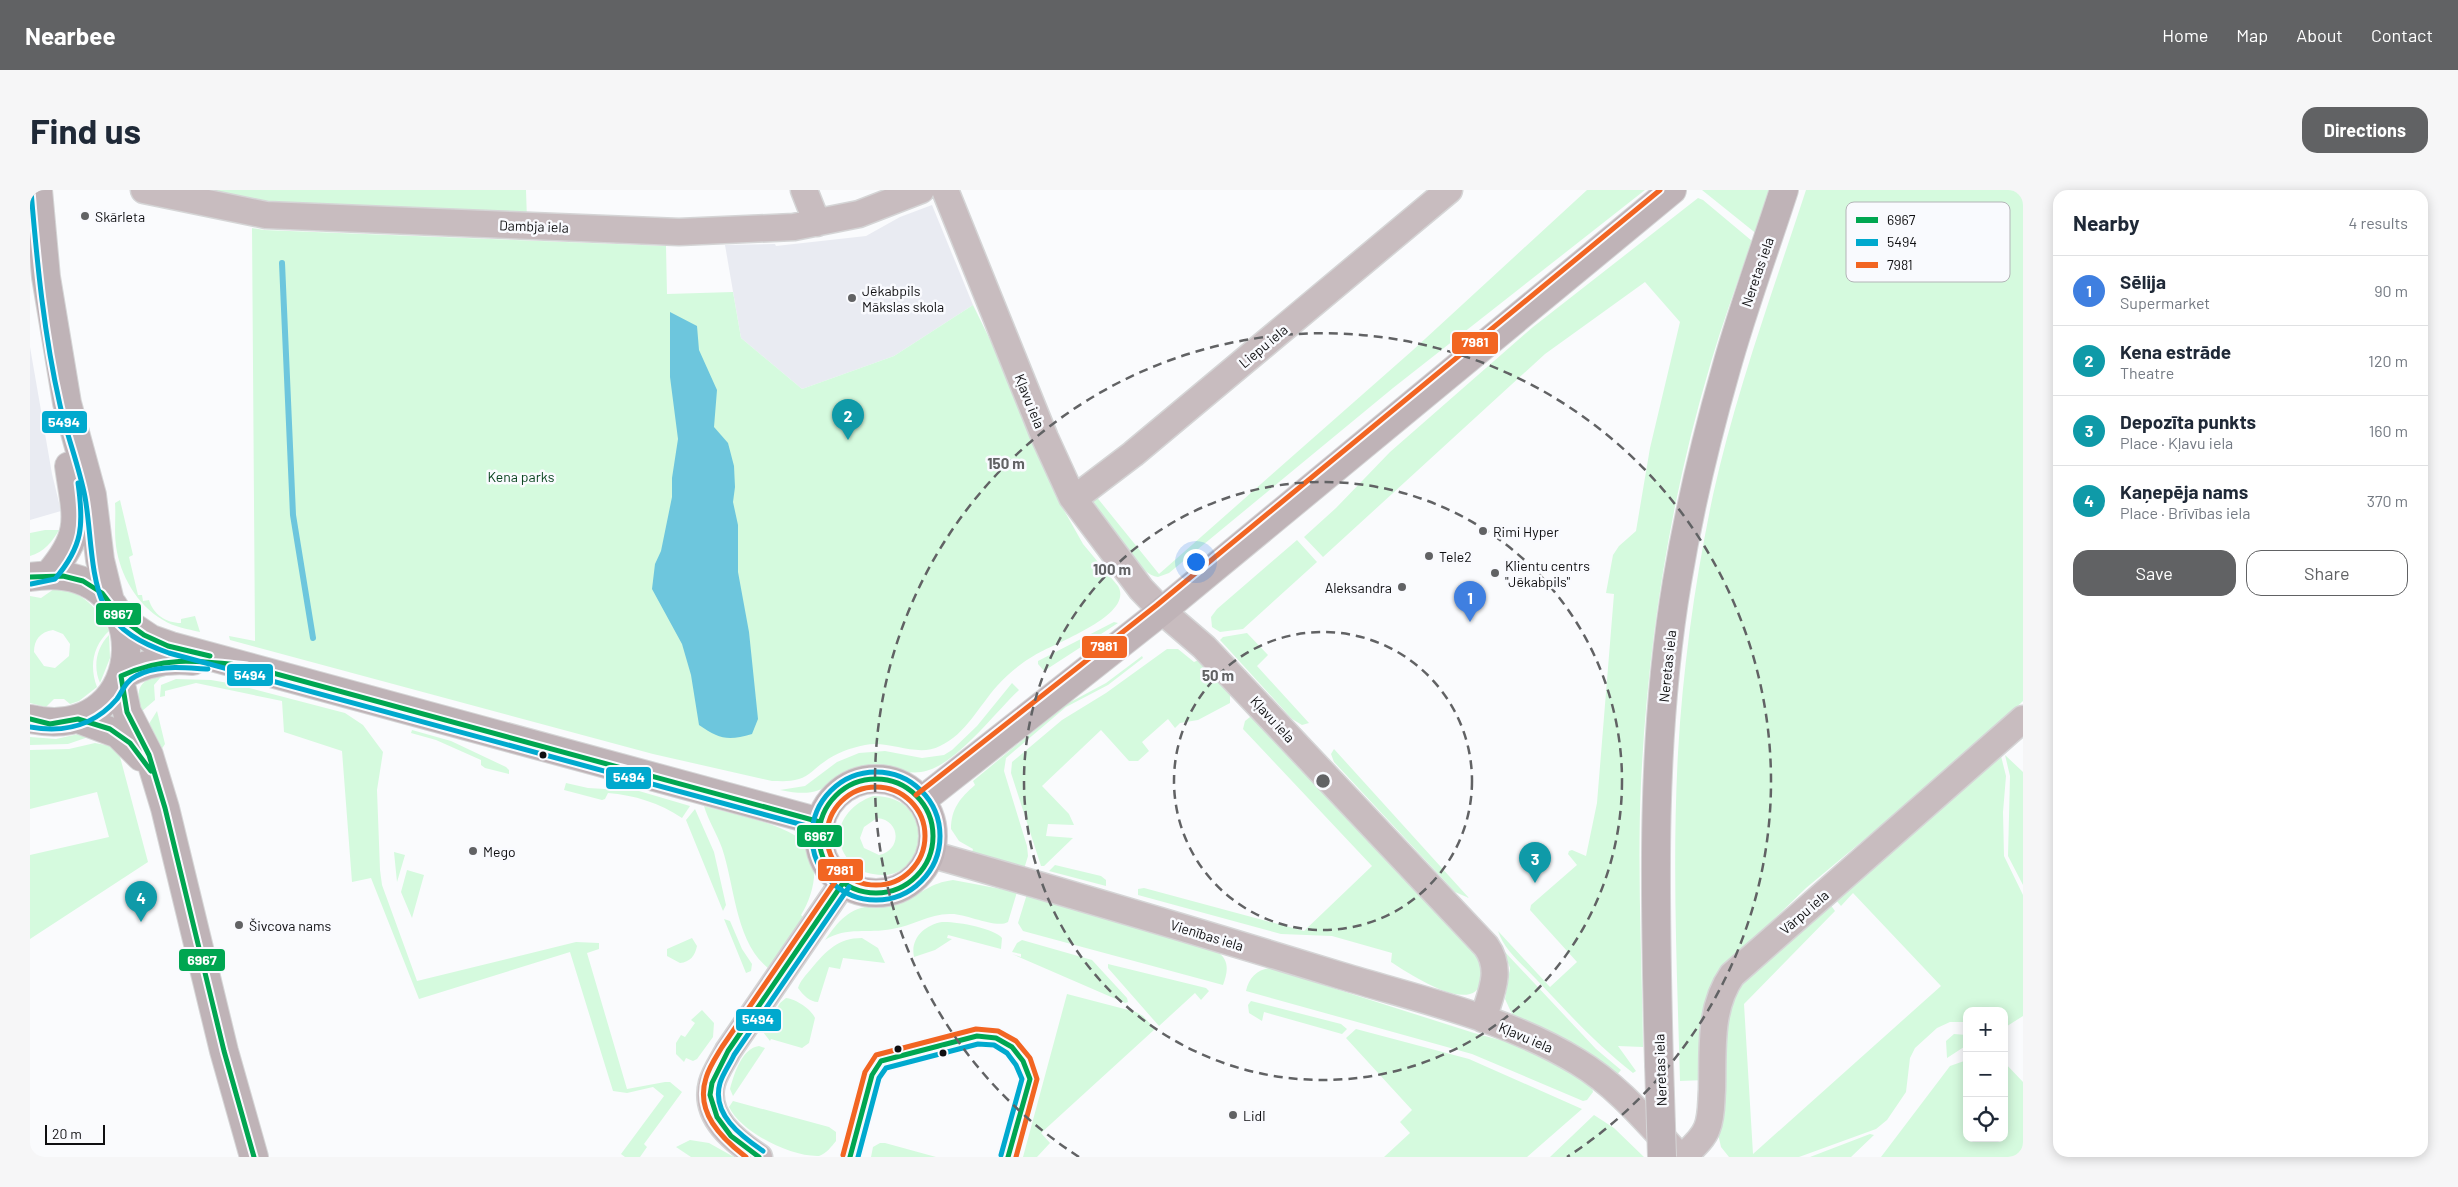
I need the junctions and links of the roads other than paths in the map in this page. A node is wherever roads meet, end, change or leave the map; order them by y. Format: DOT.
graph roads {
  1 [pos="38,190"];
  2 [pos="144,190"];
  3 [pos="804,190"];
  4 [pos="921,190"];
  5 [pos="945,190"];
  6 [pos="1449,190"];
  7 [pos="1672,190"];
  8 [pos="1784,190"];
  9 [pos="817,223"];
  10 [pos="67,403"];
  11 [pos="1072,497"];
  12 [pos="40,575"];
  13 [pos="115,610"];
  14 [pos="1162,610"];
  15 [pos="247,666"];
  16 [pos="121,678"];
  17 [pos="30,719"];
  18 [pos="78,719"];
  19 [pos="2023,719"];
  20 [pos="156,779"];
  21 [pos="921,801"];
  22 [pos="820,822"];
  23 [pos="930,854"];
  24 [pos="843,883"];
  25 [pos="1483,1019"];
  26 [pos="254,1157"];
  27 [pos="759,1157"];
  28 [pos="1662,1157"];
  29 [pos="1682,1157"];
  1 -- 10 [label="main road"];
  2 -- 9 [label="street, Dambja iela"];
  3 -- 9 [label="street"];
  4 -- 9 [label="street, Dambja iela"];
  5 -- 11 [label="street, Kļavu iela"];
  6 -- 11 [label="street, Liepu iela"];
  7 -- 14 [label="main road"];
  8 -- 28 [label="main road, Neretas iela, bridge"];
  10 -- 12 [label="main road"];
  10 -- 13 [label="main road"];
  11 -- 14 [label="street, Kļavu iela"];
  12 -- 13 [label="main road"];
  13 -- 15 [label="main road"];
  13 -- 16 [label="main road"];
  14 -- 21 [label="main road"];
  14 -- 25 [label="street, Kļavu iela"];
  15 -- 16 [label="main road"];
  15 -- 22 [label="main road"];
  16 -- 18 [label="main road"];
  16 -- 20 [label="main road"];
  17 -- 18 [label="main road"];
  18 -- 20 [label="main road"];
  19 -- 29 [label="street, Vārpu iela"];
  20 -- 26 [label="main road"];
  21 -- 22 [label="main road"];
  21 -- 23 [label="main road"];
  22 -- 24 [label="main road"];
  23 -- 24 [label="main road"];
  23 -- 25 [label="street, Vienības iela"];
  24 -- 27 [label="street"];
  25 -- 29 [label="street, Kļavu iela"];
}
